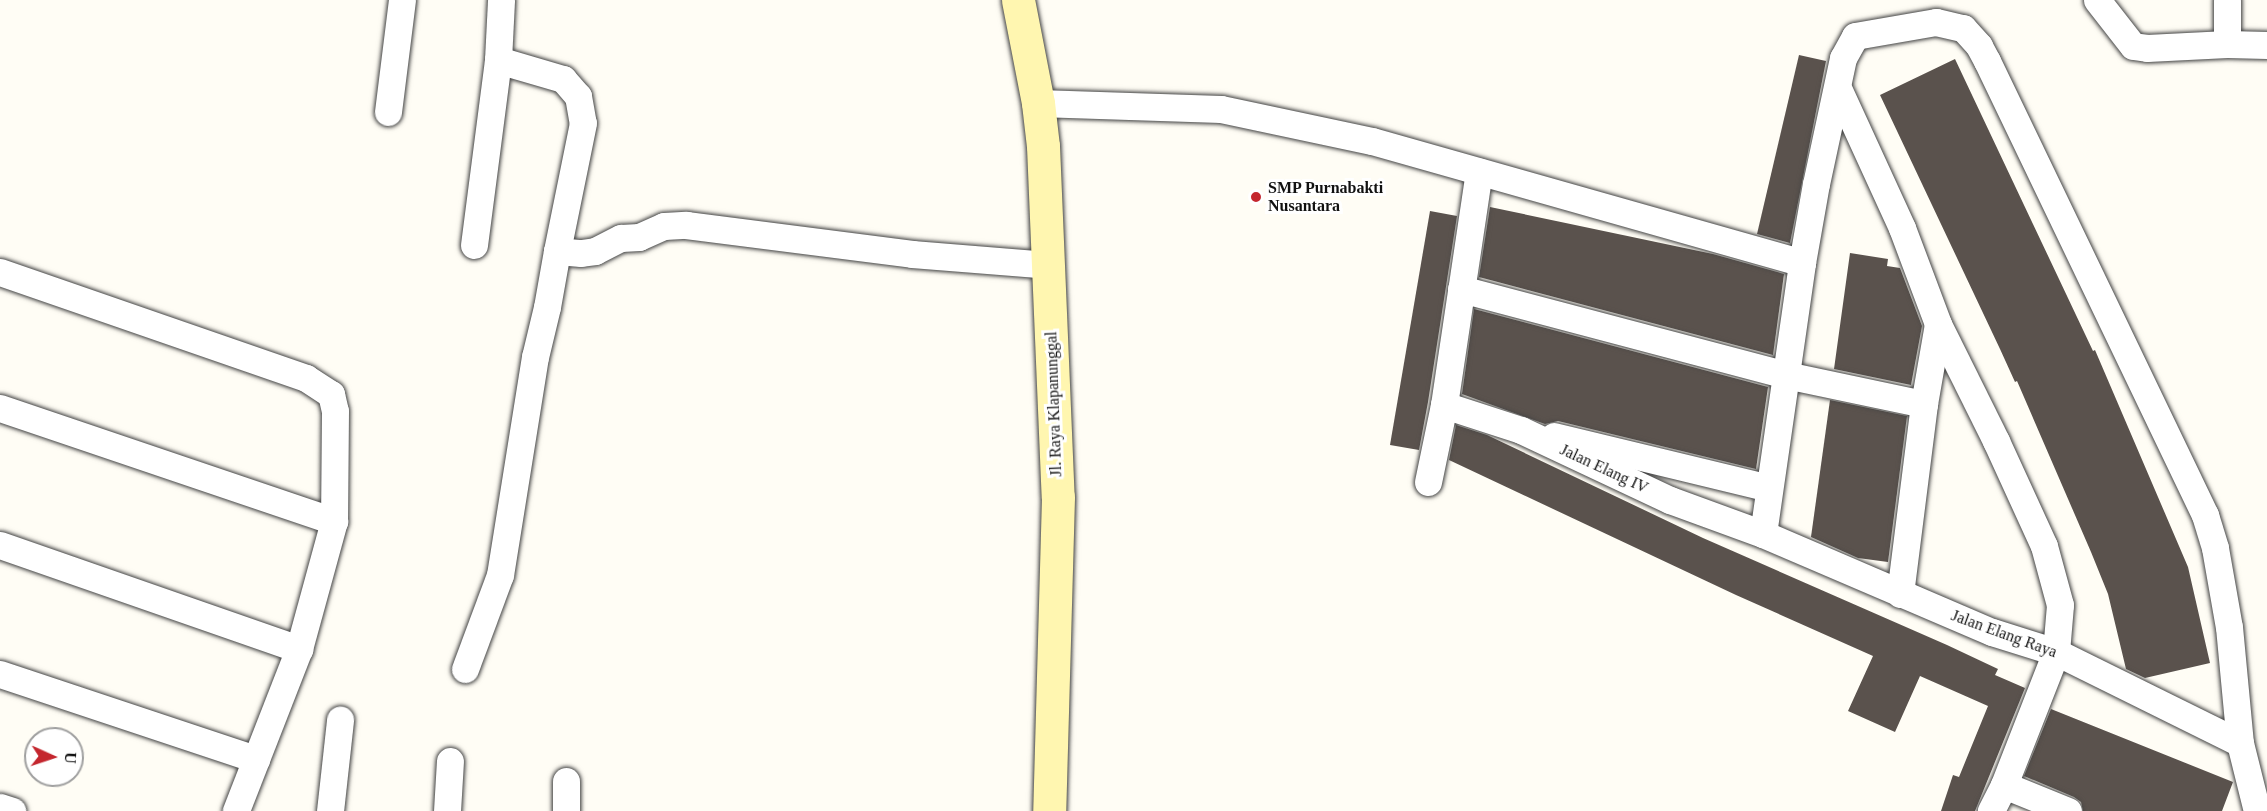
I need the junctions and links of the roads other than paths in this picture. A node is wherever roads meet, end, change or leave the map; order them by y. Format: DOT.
graph roads {
  1 [pos="402,0"];
  2 [pos="501,0"];
  3 [pos="1018,0"];
  4 [pos="2097,0"];
  5 [pos="2227,0"];
  6 [pos="2227,44"];
  7 [pos="2267,45"];
  8 [pos="498,60"];
  9 [pos="1838,88"];
  10 [pos="1038,103"];
  11 [pos="388,112"];
  12 [pos="1479,172"];
  13 [pos="474,245"];
  14 [pos="556,251"];
  15 [pos="1802,264"];
  16 [pos="1048,265"];
  17 [pos="0,272"];
  18 [pos="1461,289"];
  19 [pos="1938,324"];
  20 [pos="1786,375"];
  21 [pos="1924,404"];
  22 [pos="1444,405"];
  23 [pos="0,408"];
  24 [pos="1521,430"];
  25 [pos="1428,482"];
  26 [pos="1769,488"];
  27 [pos="334,521"];
  28 [pos="1763,534"];
  29 [pos="0,544"];
  30 [pos="1900,594"];
  31 [pos="300,649"];
  32 [pos="2056,652"];
  33 [pos="465,669"];
  34 [pos="0,674"];
  35 [pos="340,720"];
  36 [pos="2240,743"];
  37 [pos="256,759"];
  38 [pos="450,761"];
  39 [pos="566,781"];
  40 [pos="2004,785"];
  41 [pos="0,807"];
  42 [pos="12,811"];
  43 [pos="236,811"];
  44 [pos="330,811"];
  45 [pos="447,811"];
  46 [pos="566,811"];
  47 [pos="1049,811"];
  48 [pos="1991,811"];
  49 [pos="2068,811"];
  50 [pos="2257,811"];
  1 -- 11 [label="street"];
  2 -- 8 [label="street"];
  3 -- 10 [label="street, Jl. Raya Klapanunggal"];
  4 -- 6 [label="street"];
  5 -- 6 [label="street"];
  6 -- 7 [label="street"];
  8 -- 13 [label="street"];
  8 -- 14 [label="street"];
  9 -- 15 [label="street"];
  9 -- 19 [label="street"];
  9 -- 36 [label="street"];
  10 -- 12 [label="street"];
  10 -- 16 [label="street, Jl. Raya Klapanunggal"];
  12 -- 15 [label="street"];
  12 -- 18 [label="street"];
  14 -- 16 [label="street"];
  14 -- 33 [label="street"];
  15 -- 20 [label="street"];
  16 -- 47 [label="street, Jl. Raya Klapanunggal"];
  17 -- 27 [label="street"];
  18 -- 20 [label="street"];
  18 -- 22 [label="street"];
  19 -- 21 [label="street"];
  19 -- 32 [label="street"];
  20 -- 21 [label="street"];
  20 -- 26 [label="street"];
  21 -- 30 [label="street"];
  22 -- 24 [label="street, Jalan Elang IV"];
  22 -- 25 [label="street"];
  23 -- 27 [label="street"];
  24 -- 26 [label="street"];
  24 -- 28 [label="street, Jalan Elang IV"];
  26 -- 28 [label="street"];
  27 -- 31 [label="street"];
  28 -- 30 [label="street, Jalan Elang Raya"];
  29 -- 31 [label="street"];
  30 -- 32 [label="street, Jalan Elang Raya"];
  31 -- 37 [label="street"];
  32 -- 36 [label="street, Jalan Elang Raya"];
  32 -- 40 [label="street"];
  34 -- 37 [label="street"];
  35 -- 44 [label="street"];
  36 -- 50 [label="street"];
  37 -- 43 [label="street"];
  38 -- 45 [label="street"];
  39 -- 46 [label="street"];
  40 -- 48 [label="street"];
  40 -- 49 [label="street"];
  41 -- 42 [label="street"];
}
